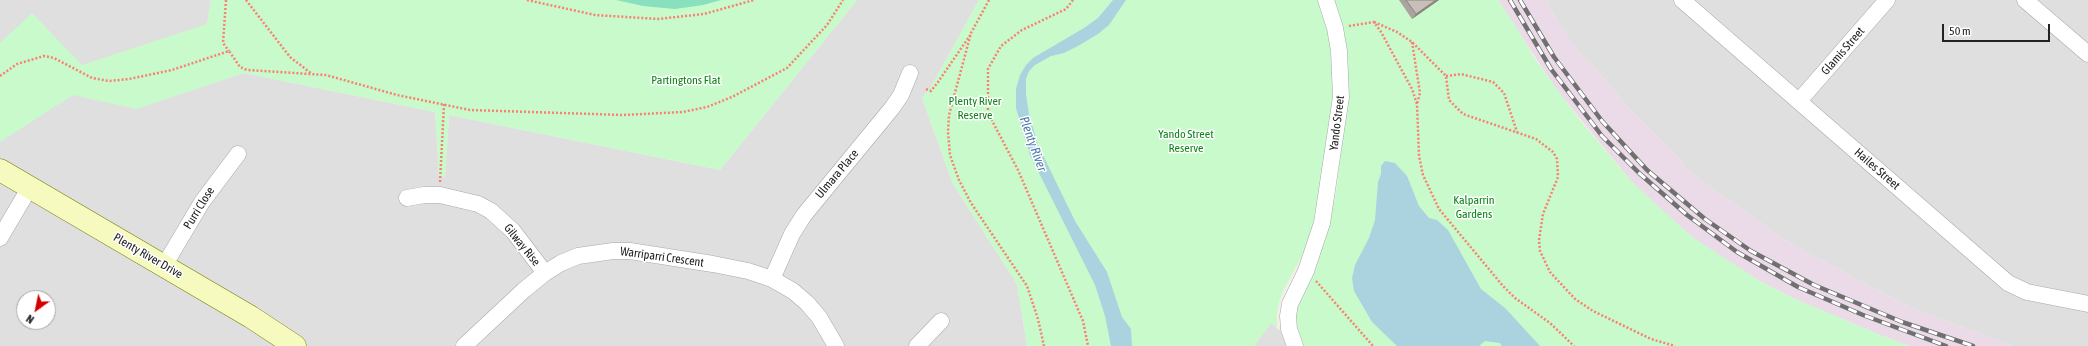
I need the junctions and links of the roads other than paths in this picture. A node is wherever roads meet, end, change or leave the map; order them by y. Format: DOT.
graph roads {
  1 [pos="1326,0"];
  2 [pos="1682,0"];
  3 [pos="1887,0"];
  4 [pos="2025,0"];
  5 [pos="2088,54"];
  6 [pos="910,74"];
  7 [pos="1799,101"];
  8 [pos="238,154"];
  9 [pos="0,170"];
  10 [pos="30,187"];
  11 [pos="407,198"];
  12 [pos="0,238"];
  13 [pos="1314,245"];
  14 [pos="164,266"];
  15 [pos="545,273"];
  16 [pos="772,279"];
  17 [pos="2088,304"];
  18 [pos="941,321"];
  19 [pos="295,346"];
  20 [pos="464,346"];
  21 [pos="836,346"];
  22 [pos="917,346"];
  23 [pos="1287,346"];
  24 [pos="1295,346"];
  1 -- 13 [label="street, Yando Street"];
  2 -- 7 [label="street, Hailes Street"];
  3 -- 7 [label="street, Glamis Street"];
  4 -- 5 [label="street"];
  6 -- 16 [label="street, Ulmara Place"];
  7 -- 17 [label="street, Hailes Street"];
  8 -- 14 [label="street, Purri Close"];
  9 -- 10 [label="street, Plenty River Drive"];
  10 -- 12 [label="street"];
  10 -- 14 [label="street, Plenty River Drive"];
  11 -- 15 [label="street, Gilway Rise"];
  13 -- 23 [label="street, Yando Street"];
  13 -- 24 [label="street, Yando Street"];
  14 -- 19 [label="street, Plenty River Drive"];
  15 -- 16 [label="street, Warriparri Crescent"];
  15 -- 20 [label="street, Warriparri Crescent"];
  16 -- 21 [label="street, Warriparri Crescent"];
  18 -- 22 [label="street"];
}
